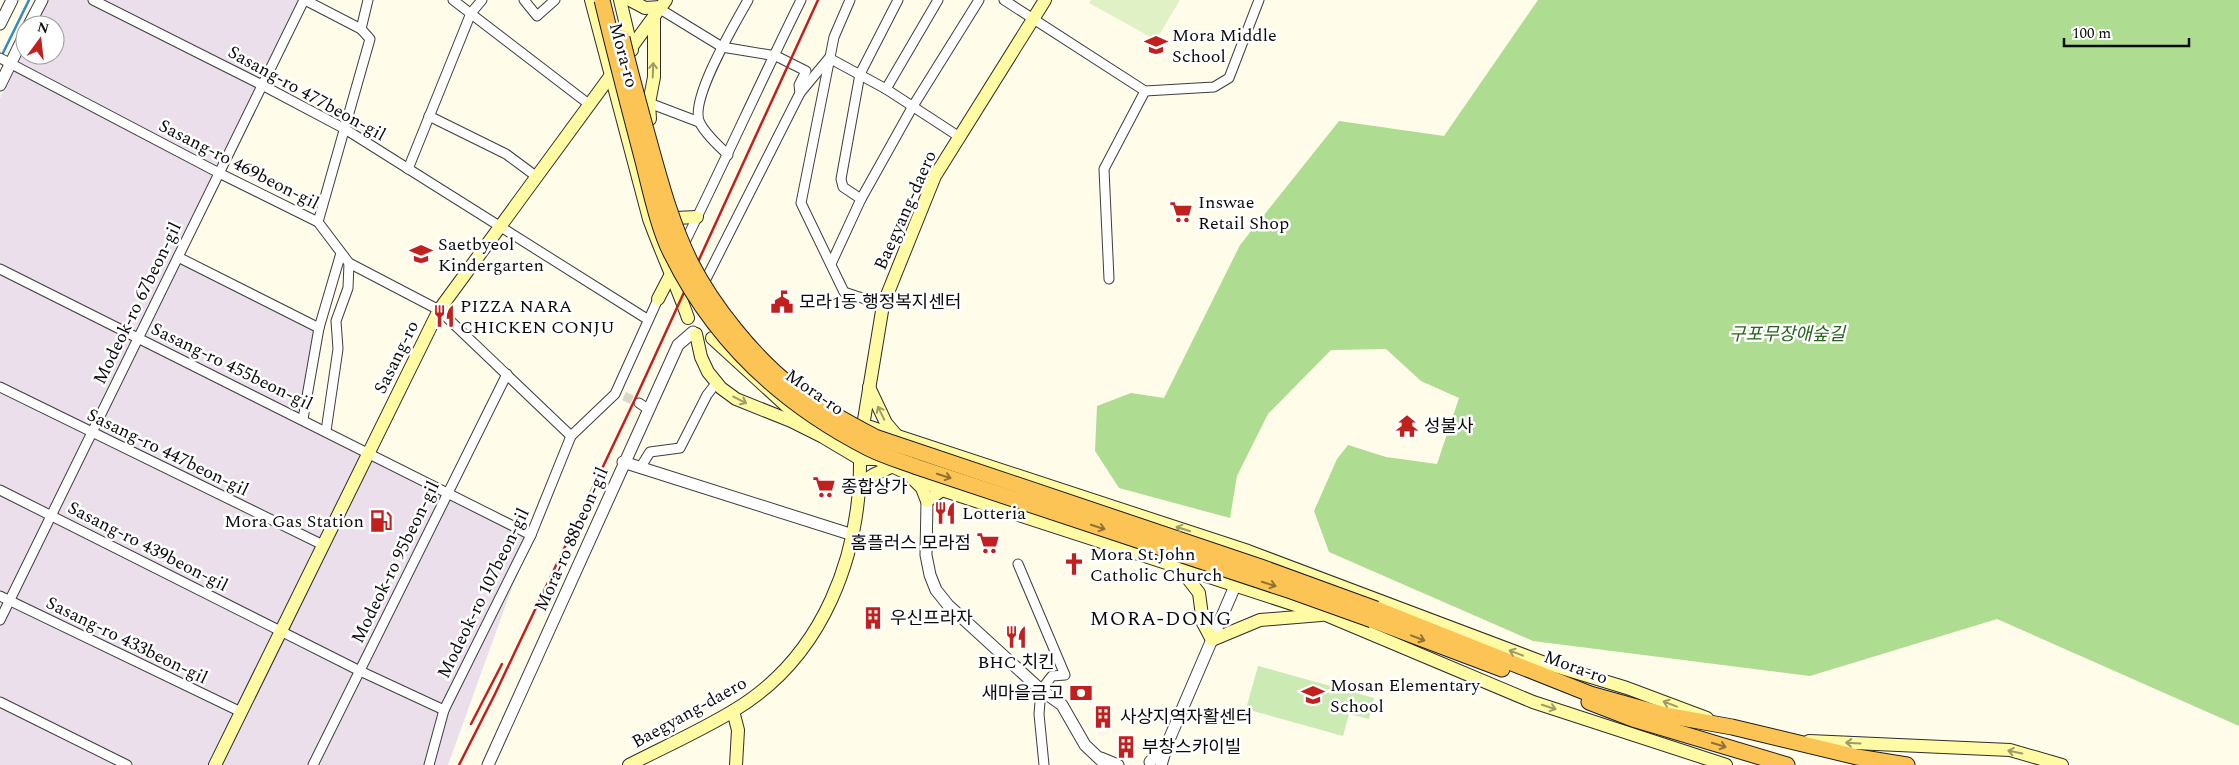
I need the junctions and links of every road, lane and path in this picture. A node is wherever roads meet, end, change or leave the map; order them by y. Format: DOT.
graph roads {
  1 [pos="12,0"];
  2 [pos="42,0"];
  3 [pos="93,0"];
  4 [pos="304,0"];
  5 [pos="368,0"];
  6 [pos="453,0"];
  7 [pos="482,0"];
  8 [pos="524,0"];
  9 [pos="555,0"];
  10 [pos="591,0"];
  11 [pos="602,0"];
  12 [pos="612,0"];
  13 [pos="620,0"];
  14 [pos="630,0"];
  15 [pos="748,0"];
  16 [pos="801,0"];
  17 [pos="850,0"];
  18 [pos="898,0"];
  19 [pos="938,0"];
  20 [pos="979,0"];
  21 [pos="1004,0"];
  22 [pos="1045,0"];
  23 [pos="1259,0"];
  24 [pos="660,8"];
  25 [pos="471,13"];
  26 [pos="34,15"];
  27 [pos="1034,20"];
  28 [pos="0,24"];
  29 [pos="361,29"];
  30 [pos="722,46"];
  31 [pos="15,48"];
  32 [pos="631,48"];
  33 [pos="772,56"];
  34 [pos="829,58"];
  35 [pos="5,61"];
  36 [pos="860,74"];
  37 [pos="610,76"];
  38 [pos="0,85"];
  39 [pos="262,85"];
  40 [pos="886,89"];
  41 [pos="1145,91"];
  42 [pos="800,93"];
  43 [pos="616,98"];
  44 [pos="594,100"];
  45 [pos="650,103"];
  46 [pos="913,106"];
  47 [pos="429,116"];
  48 [pos="650,119"];
  49 [pos="699,122"];
  50 [pos="345,130"];
  51 [pos="958,136"];
  52 [pos="728,156"];
  53 [pos="408,169"];
  54 [pos="219,173"];
  55 [pos="537,177"];
  56 [pos="861,199"];
  57 [pos="697,217"];
  58 [pos="675,218"];
  59 [pos="318,222"];
  60 [pos="499,227"];
  61 [pos="684,244"];
  62 [pos="340,253"];
  63 [pos="178,257"];
  64 [pos="349,263"];
  65 [pos="831,264"];
  66 [pos="0,269"];
  67 [pos="671,274"];
  68 [pos="1109,279"];
  69 [pos="704,283"];
  70 [pos="679,292"];
  71 [pos="710,297"];
  72 [pos="658,299"];
  73 [pos="883,306"];
  74 [pos="439,310"];
  75 [pos="688,318"];
  76 [pos="730,318"];
  77 [pos="647,319"];
  78 [pos="319,328"];
  79 [pos="695,333"];
  80 [pos="138,338"];
  81 [pos="712,338"];
  82 [pos="507,374"];
  83 [pos="717,382"];
  84 [pos="0,387"];
  85 [pos="869,388"];
  86 [pos="303,419"];
  87 [pos="862,425"];
  88 [pos="326,431"];
  89 [pos="92,432"];
  90 [pos="571,436"];
  91 [pos="897,436"];
  92 [pos="369,452"];
  93 [pos="860,454"];
  94 [pos="623,462"];
  95 [pos="984,465"];
  96 [pos="893,466"];
  97 [pos="640,468"];
  98 [pos="906,471"];
  99 [pos="858,486"];
  100 [pos="0,490"];
  101 [pos="942,490"];
  102 [pos="448,493"];
  103 [pos="927,501"];
  104 [pos="983,502"];
  105 [pos="51,515"];
  106 [pos="531,534"];
  107 [pos="853,536"];
  108 [pos="323,545"];
  109 [pos="1248,552"];
  110 [pos="1018,564"];
  111 [pos="1179,566"];
  112 [pos="1236,585"];
  113 [pos="0,596"];
  114 [pos="10,601"];
  115 [pos="1326,614"];
  116 [pos="1374,614"];
  117 [pos="0,620"];
  118 [pos="281,631"];
  119 [pos="1212,640"];
  120 [pos="360,671"];
  121 [pos="1041,690"];
  122 [pos="0,702"];
  123 [pos="444,710"];
  124 [pos="734,711"];
  125 [pos="240,712"];
  126 [pos="1732,728"];
  127 [pos="1782,740"];
  128 [pos="1091,753"];
  129 [pos="1152,764"];
  130 [pos="127,765"];
  131 [pos="215,765"];
  132 [pos="313,765"];
  133 [pos="429,765"];
  134 [pos="488,765"];
  135 [pos="629,765"];
  136 [pos="736,765"];
  137 [pos="1044,765"];
  138 [pos="1106,765"];
  139 [pos="1118,765"];
  140 [pos="1726,765"];
  141 [pos="1787,765"];
  142 [pos="1907,765"];
  143 [pos="2062,765"];
  1 -- 28 [label="street"];
  2 -- 26 [label="street"];
  3 -- 39 [label="street, Sasang-ro 477beon-gil"];
  4 -- 29 [label="street, Modeok-ro 67beon-gil"];
  4 -- 39 [label="street, Modeok-ro 67beon-gil"];
  5 -- 29 [label="street"];
  6 -- 25 [label="street"];
  7 -- 25 [label="street"];
  8 -- 9 [label="street"];
  10 -- 37 [label="main road, Mora-ro"];
  11 -- 116 [label="highway, Mora-ro, one-way, bridge"];
  12 -- 116 [label="highway, Mora-ro, bridge"];
  13 -- 32 [label="main road, Mora-ro"];
  14 -- 24 [label="main road"];
  15 -- 30 [label="street"];
  16 -- 33 [label="street"];
  17 -- 34 [label="street"];
  18 -- 36 [label="street"];
  19 -- 40 [label="street"];
  20 -- 46 [label="street"];
  21 -- 27 [label="street"];
  22 -- 27 [label="main road, Baegyang-daero"];
  23 -- 41 [label="street"];
  24 -- 30 [label="street"];
  24 -- 32 [label="main road, Sasang-ro"];
  45 -- 24 [label="main road, one-way"];
  25 -- 44 [label="street"];
  25 -- 47 [label="street"];
  27 -- 41 [label="street"];
  27 -- 51 [label="main road, Baegyang-daero"];
  29 -- 50 [label="street"];
  30 -- 33 [label="street"];
  30 -- 49 [label="street"];
  31 -- 35 [label="street"];
  32 -- 37 [label="main road, Sasang-ro"];
  32 -- 48 [label="main road, Mora-ro"];
  33 -- 42 [label="street"];
  33 -- 52 [label="street"];
  34 -- 36 [label="street, Baegyang-daero"];
  34 -- 42 [label="street"];
  34 -- 65 [label="street"];
  35 -- 38 [label="street"];
  35 -- 54 [label="street, Sasang-ro 469beon-gil"];
  36 -- 40 [label="street, Baegyang-daero"];
  36 -- 56 [label="street"];
  37 -- 43 [label="main road, Mora-ro"];
  37 -- 44 [label="main road, Sasang-ro"];
  39 -- 50 [label="street, Sasang-ro 477beon-gil"];
  39 -- 54 [label="street, Modeok-ro 67beon-gil"];
  40 -- 46 [label="street, Baegyang-daero"];
  41 -- 68 [label="street"];
  42 -- 69 [label="street"];
  43 -- 44 [label="main road"];
  43 -- 67 [label="main road, Mora-ro"];
  44 -- 55 [label="main road, Sasang-ro"];
  45 -- 48 [label="main road"];
  45 -- 49 [label="street"];
  46 -- 51 [label="street, Baegyang-daero"];
  46 -- 56 [label="street"];
  47 -- 53 [label="street"];
  47 -- 55 [label="street"];
  48 -- 58 [label="main road, Mora-ro"];
  49 -- 52 [label="street"];
  50 -- 53 [label="street, Sasang-ro 477beon-gil"];
  50 -- 59 [label="street"];
  51 -- 73 [label="main road, Baegyang-daero"];
  52 -- 57 [label="street"];
  53 -- 60 [label="street, Sasang-ro 477beon-gil"];
  54 -- 59 [label="street, Sasang-ro 469beon-gil"];
  54 -- 63 [label="street, Modeok-ro 67beon-gil"];
  55 -- 60 [label="main road, Sasang-ro"];
  56 -- 65 [label="street"];
  57 -- 58 [label="main road"];
  57 -- 61 [label="street"];
  58 -- 61 [label="main road, Mora-ro"];
  59 -- 62 [label="street, Sasang-ro 469beon-gil"];
  60 -- 74 [label="main road, Sasang-ro"];
  60 -- 77 [label="street, Sasang-ro 477beon-gil"];
  61 -- 69 [label="main road, Mora-ro"];
  62 -- 64 [label="street, Sasang-ro 469beon-gil"];
  62 -- 78 [label="street"];
  63 -- 78 [label="street"];
  63 -- 80 [label="street, Modeok-ro 67beon-gil"];
  64 -- 74 [label="street, Sasang-ro 469beon-gil"];
  64 -- 88 [label="street"];
  65 -- 73 [label="street"];
  66 -- 80 [label="street, Sasang-ro 455beon-gil"];
  67 -- 70 [label="main road, Mora-ro"];
  67 -- 72 [label="main road"];
  69 -- 71 [label="main road, Mora-ro"];
  70 -- 72 [label="main road"];
  70 -- 75 [label="main road, Mora-ro"];
  71 -- 75 [label="main road"];
  71 -- 76 [label="main road"];
  72 -- 77 [label="street"];
  73 -- 85 [label="main road, Baegyang-daero"];
  74 -- 82 [label="street, Sasang-ro 469beon-gil"];
  74 -- 92 [label="main road, Sasang-ro"];
  75 -- 79 [label="main road"];
  76 -- 81 [label="main road"];
  76 -- 87 [label="main road, Mora-ro"];
  77 -- 90 [label="street"];
  78 -- 86 [label="street"];
  79 -- 81 [label="main road"];
  79 -- 83 [label="main road, Mora-ro"];
  79 -- 94 [label="street, Mora-ro 88beon-gil"];
  80 -- 86 [label="street, Sasang-ro 455beon-gil"];
  80 -- 89 [label="street, Modeok-ro 67beon-gil"];
  81 -- 93 [label="main road, Mora-ro"];
  82 -- 90 [label="street, Sasang-ro 469beon-gil"];
  82 -- 102 [label="street, Modeok-ro 95beon-gil"];
  83 -- 93 [label="main road, Mora-ro, one-way"];
  83 -- 97 [label="street"];
  84 -- 89 [label="street, Sasang-ro 447beon-gil"];
  85 -- 87 [label="main road, Baegyang-daero"];
  91 -- 85 [label="main road, one-way"];
  86 -- 88 [label="street, Sasang-ro 455beon-gil"];
  87 -- 91 [label="main road, Mora-ro"];
  87 -- 93 [label="main road, Baegyang-daero"];
  88 -- 92 [label="street, Sasang-ro 455beon-gil"];
  89 -- 105 [label="street, Modeok-ro 67beon-gil"];
  89 -- 108 [label="street, Sasang-ro 447beon-gil"];
  90 -- 106 [label="street, Modeok-ro 107beon-gil"];
  91 -- 95 [label="main road, Mora-ro"];
  92 -- 102 [label="street, Sasang-ro 455beon-gil"];
  92 -- 108 [label="main road, Sasang-ro"];
  93 -- 96 [label="main road, Mora-ro"];
  93 -- 99 [label="main road, Baegyang-daero"];
  94 -- 97 [label="street"];
  94 -- 134 [label="street, Mora-ro 88beon-gil"];
  95 -- 104 [label="main road"];
  109 -- 95 [label="main road, Mora-ro, one-way"];
  96 -- 98 [label="main road, Mora-ro"];
  96 -- 99 [label="main road"];
  97 -- 107 [label="street"];
  98 -- 101 [label="main road, Mora-ro"];
  98 -- 103 [label="main road"];
  99 -- 107 [label="main road, Baegyang-daero"];
  100 -- 105 [label="street, Sasang-ro 439beon-gil"];
  101 -- 103 [label="main road"];
  101 -- 104 [label="main road, Mora-ro"];
  102 -- 106 [label="street, Sasang-ro 455beon-gil"];
  102 -- 120 [label="street, Modeok-ro 95beon-gil"];
  103 -- 121 [label="street"];
  104 -- 111 [label="main road, Mora-ro"];
  105 -- 114 [label="street, Modeok-ro 67beon-gil"];
  105 -- 118 [label="street, Sasang-ro 439beon-gil"];
  106 -- 123 [label="street, Modeok-ro 107beon-gil"];
  107 -- 124 [label="main road, Baegyang-daero"];
  108 -- 118 [label="main road, Sasang-ro"];
  109 -- 112 [label="street"];
  126 -- 109 [label="main road, Mora-ro, one-way"];
  110 -- 121 [label="street"];
  111 -- 112 [label="main road, Mora-ro"];
  111 -- 119 [label="main road"];
  112 -- 115 [label="main road, Mora-ro"];
  112 -- 119 [label="street"];
  113 -- 114 [label="street, Sasang-ro 433beon-gil"];
  114 -- 117 [label="street, Modeok-ro 67beon-gil"];
  114 -- 125 [label="street, Sasang-ro 433beon-gil"];
  115 -- 119 [label="main road"];
  115 -- 140 [label="main road, Mora-ro, one-way"];
  116 -- 126 [label="highway, Mora-ro"];
  116 -- 141 [label="highway, Mora-ro, one-way"];
  118 -- 120 [label="street, Sasang-ro 439beon-gil"];
  118 -- 125 [label="main road, Sasang-ro"];
  119 -- 129 [label="street"];
  120 -- 123 [label="street, Sasang-ro 439beon-gil"];
  120 -- 132 [label="street, Modeok-ro 95beon-gil"];
  121 -- 128 [label="street"];
  121 -- 137 [label="street"];
  122 -- 130 [label="street"];
  123 -- 133 [label="street, Modeok-ro 107beon-gil"];
  124 -- 135 [label="main road, Baegyang-daero"];
  124 -- 136 [label="main road"];
  125 -- 131 [label="main road, Sasang-ro"];
  126 -- 127 [label="highway, Mora-ro"];
  127 -- 142 [label="highway, Mora-ro"];
  143 -- 127 [label="main road, one-way"];
  128 -- 138 [label="street"];
  128 -- 139 [label="street"];
}
